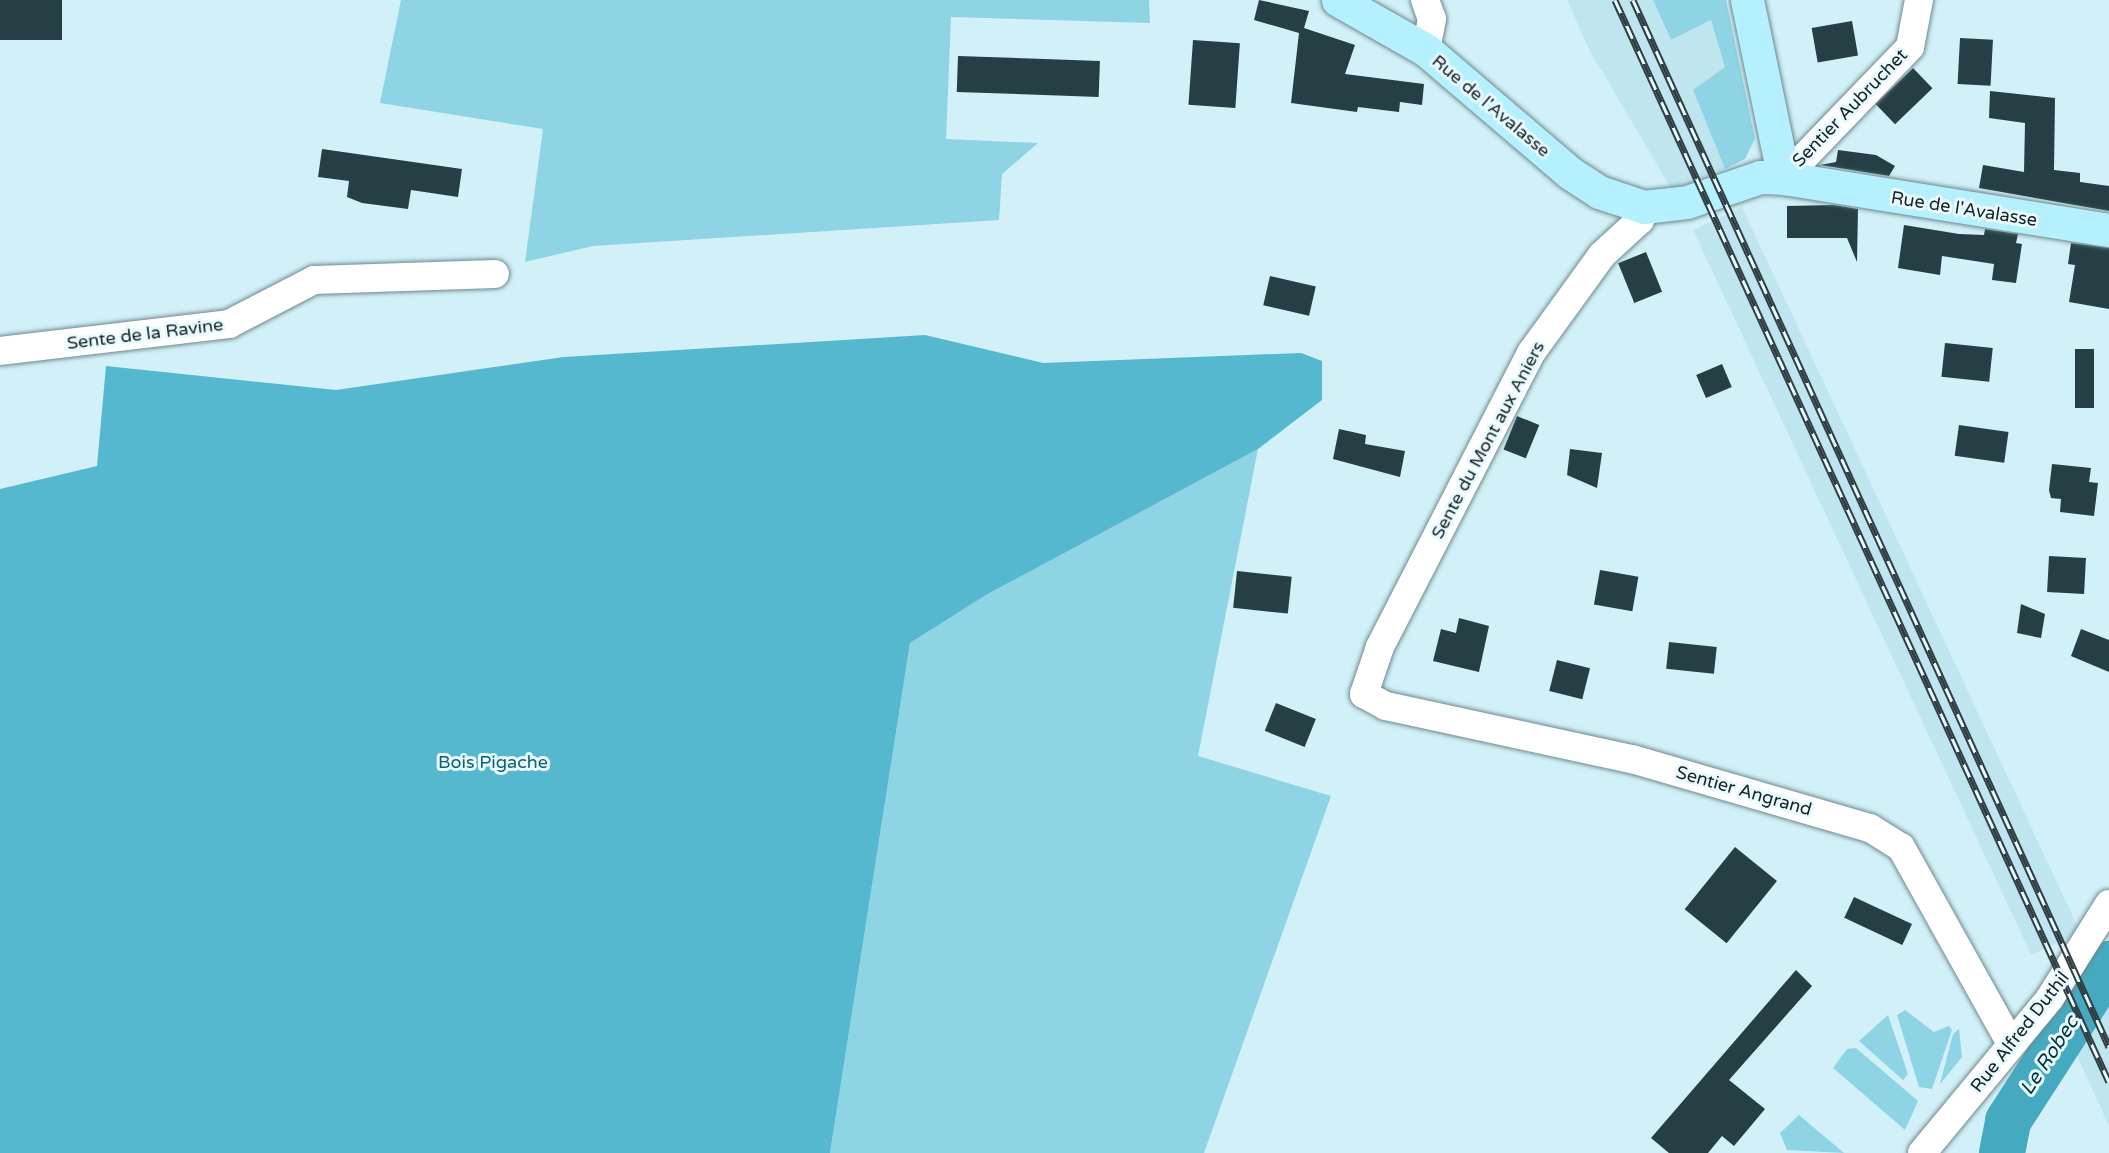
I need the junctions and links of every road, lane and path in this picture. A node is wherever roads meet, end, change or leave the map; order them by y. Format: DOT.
graph roads {
  1 [pos="1338,0"];
  2 [pos="1425,0"];
  3 [pos="1747,0"];
  4 [pos="1919,0"];
  5 [pos="1426,50"];
  6 [pos="1784,178"];
  7 [pos="1644,207"];
  8 [pos="2109,230"];
  9 [pos="495,274"];
  10 [pos="0,351"];
  11 [pos="1364,694"];
  12 [pos="2109,904"];
  13 [pos="2011,1044"];
  14 [pos="1922,1153"];
  1 -- 5 [label="main road, Rue de l'Avalasse"];
  2 -- 5 [label="street"];
  3 -- 6 [label="main road"];
  4 -- 6 [label="street, Sentier Aubruchet"];
  5 -- 7 [label="main road, Rue de l'Avalasse"];
  6 -- 7 [label="main road, Rue de l'Avalasse"];
  6 -- 8 [label="main road, Rue de l'Avalasse"];
  7 -- 11 [label="street, Sente du Mont aux Aniers"];
  9 -- 10 [label="street, Sente de la Ravine"];
  11 -- 13 [label="street, Sentier Angrand"];
  12 -- 13 [label="street, Rue Alfred Duthil"];
  13 -- 14 [label="street, Rue Alfred Duthil"];
}
